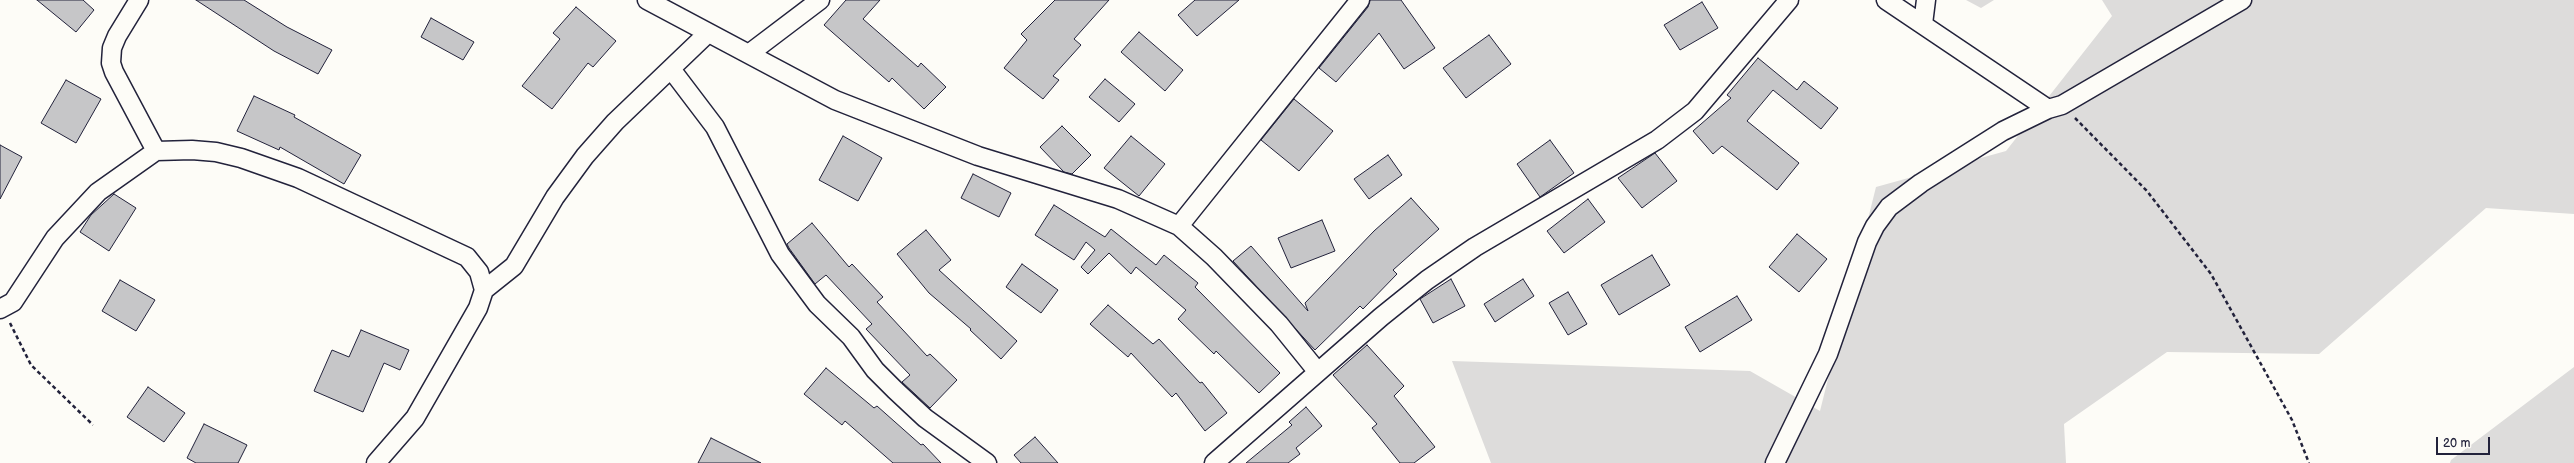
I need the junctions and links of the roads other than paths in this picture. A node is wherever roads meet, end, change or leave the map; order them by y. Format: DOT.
graph roads {
  1 [pos="139,0"];
  2 [pos="647,0"];
  3 [pos="820,0"];
  4 [pos="1360,0"];
  5 [pos="1789,0"];
  6 [pos="1886,0"];
  7 [pos="1926,0"];
  8 [pos="2242,0"];
  9 [pos="1923,24"];
  10 [pos="708,33"];
  11 [pos="750,54"];
  12 [pos="671,69"];
  13 [pos="2055,107"];
  14 [pos="156,151"];
  15 [pos="1179,226"];
  16 [pos="484,290"];
  17 [pos="1,309"];
  18 [pos="1317,371"];
  19 [pos="376,463"];
  20 [pos="987,463"];
  21 [pos="1214,463"];
  22 [pos="1775,463"];
  1 -- 14 [label="street"];
  2 -- 10 [label="street"];
  3 -- 11 [label="street"];
  4 -- 15 [label="street"];
  5 -- 18 [label="street"];
  6 -- 9 [label="street"];
  7 -- 9 [label="street"];
  8 -- 13 [label="street"];
  9 -- 13 [label="street"];
  10 -- 11 [label="street"];
  10 -- 12 [label="street"];
  11 -- 15 [label="street"];
  12 -- 16 [label="street"];
  12 -- 20 [label="street"];
  13 -- 22 [label="street"];
  14 -- 16 [label="street"];
  14 -- 17 [label="street"];
  15 -- 18 [label="street"];
  16 -- 19 [label="street"];
  18 -- 21 [label="street"];
}
